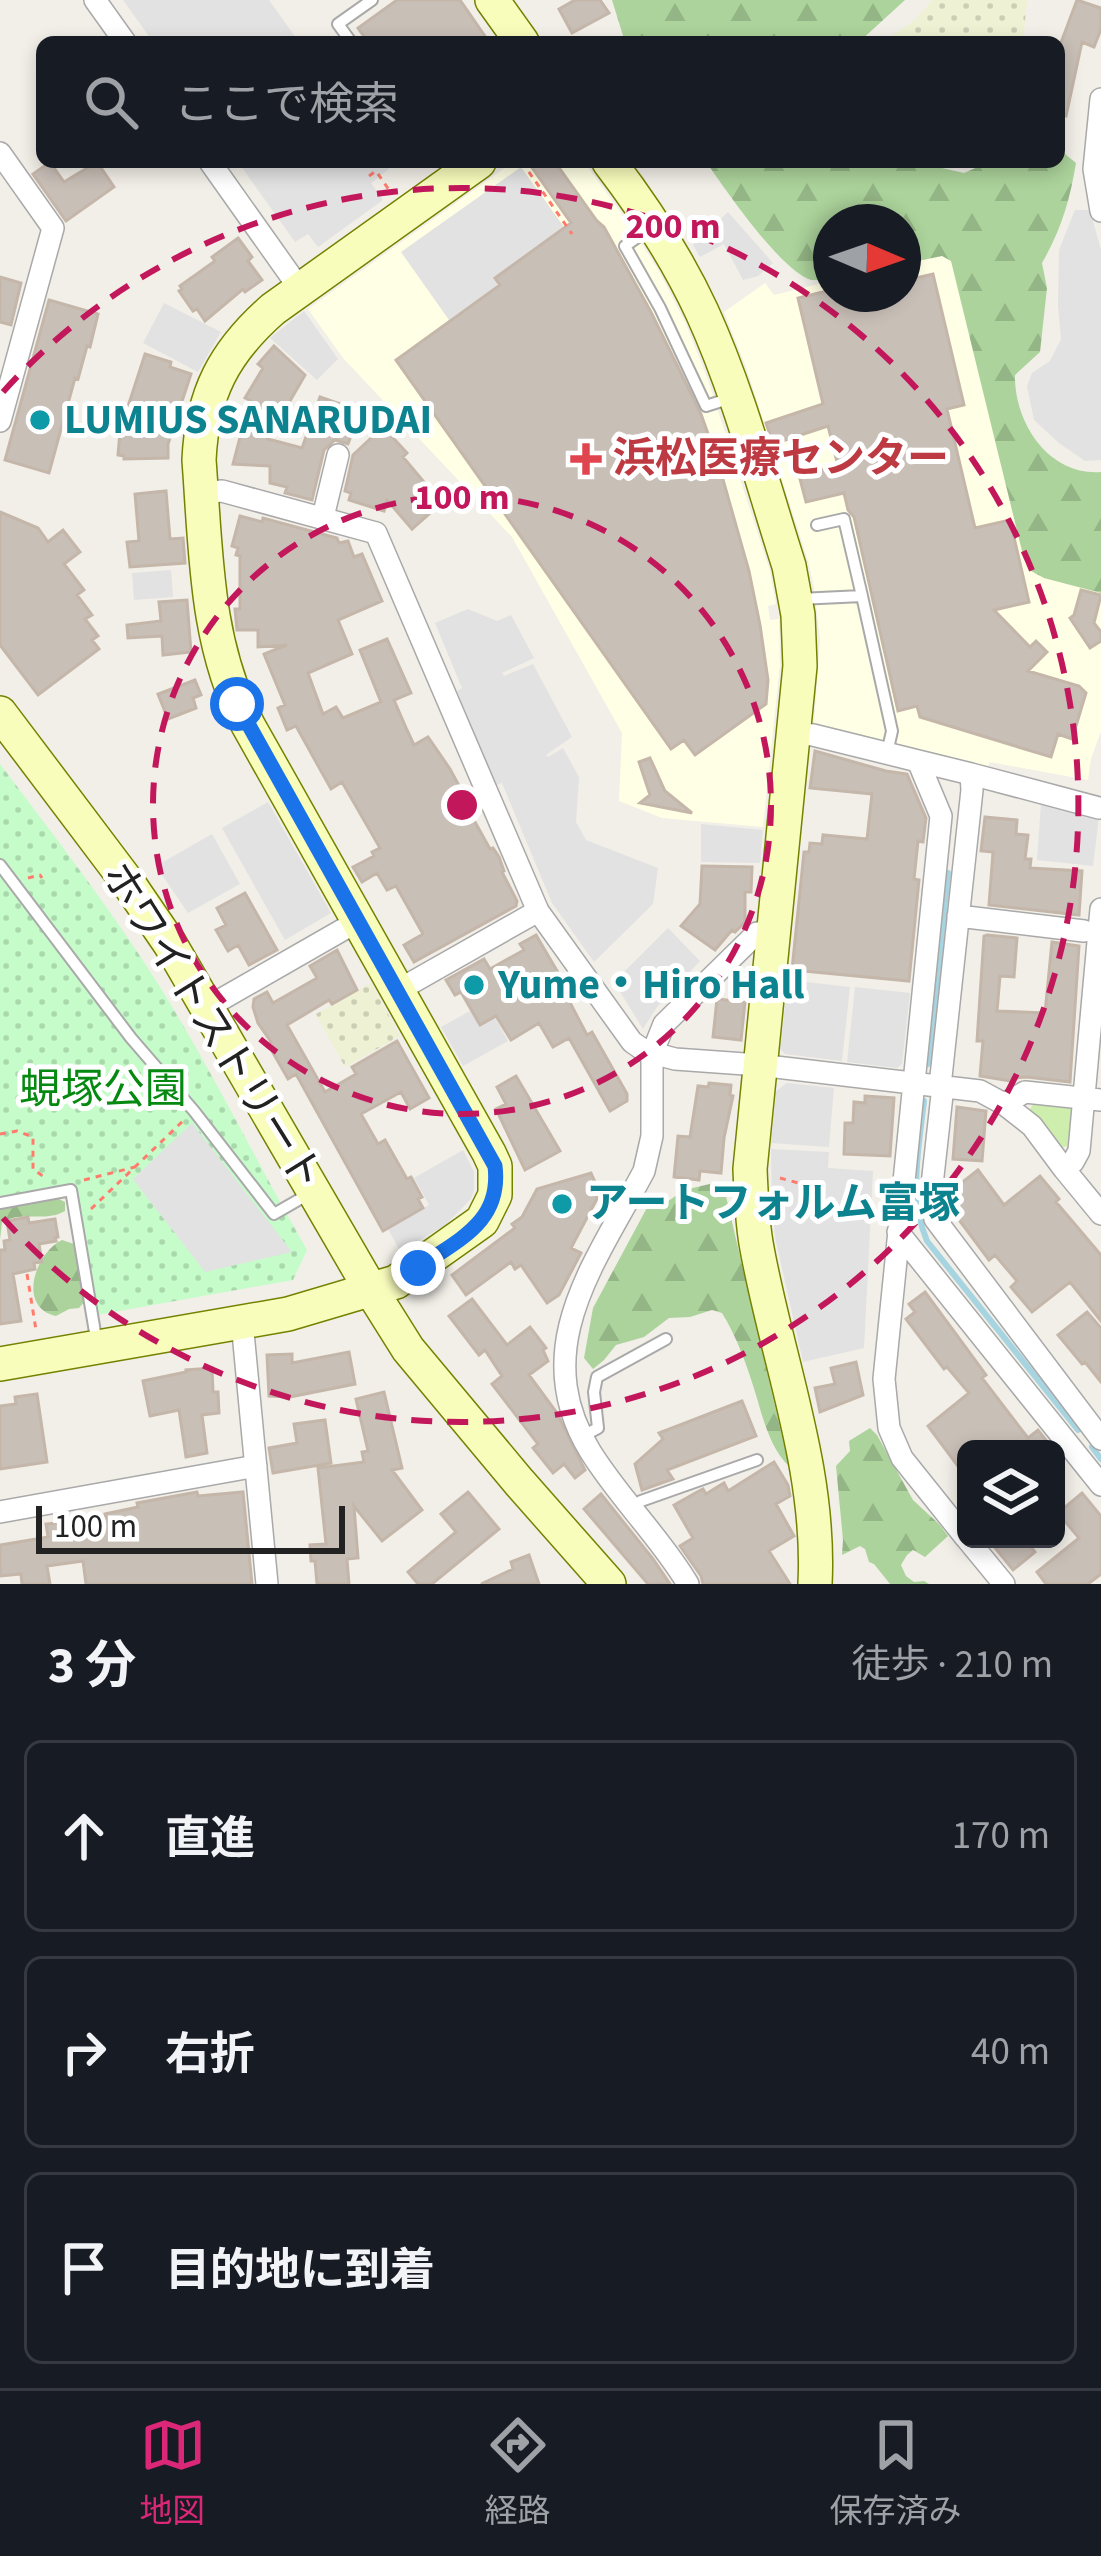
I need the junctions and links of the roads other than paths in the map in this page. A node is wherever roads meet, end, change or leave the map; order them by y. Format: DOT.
graph roads {
  1 [pos="95,0"];
  2 [pos="372,0"];
  3 [pos="493,0"];
  4 [pos="121,36"];
  5 [pos="347,36"];
  6 [pos="518,36"];
  7 [pos="1101,99"];
  8 [pos="0,153"];
  9 [pos="214,168"];
  10 [pos="471,168"];
  11 [pos="613,168"];
  12 [pos="1101,211"];
  13 [pos="300,290"];
  14 [pos="9,355"];
  15 [pos="0,421"];
  16 [pos="338,455"];
  17 [pos="202,493"];
  18 [pos="322,517"];
  19 [pos="817,525"];
  20 [pos="862,596"];
  21 [pos="796,599"];
  22 [pos="0,713"];
  23 [pos="794,733"];
  24 [pos="886,753"];
  25 [pos="918,761"];
  26 [pos="971,774"];
  27 [pos="1099,808"];
  28 [pos="0,865"];
  29 [pos="1101,910"];
  30 [pos="538,911"];
  31 [pos="958,916"];
  32 [pos="358,921"];
  33 [pos="1084,931"];
  34 [pos="772,934"];
  35 [pos="398,991"];
  36 [pos="208,1007"];
  37 [pos="652,1054"];
  38 [pos="758,1065"];
  39 [pos="913,1083"];
  40 [pos="942,1086"];
  41 [pos="1092,1099"];
  42 [pos="1004,1104"];
  43 [pos="1064,1169"];
  44 [pos="314,1191"];
  45 [pos="0,1202"];
  46 [pos="1101,1214"];
  47 [pos="898,1232"];
  48 [pos="370,1290"];
  49 [pos="242,1322"];
  50 [pos="666,1339"];
  51 [pos="98,1347"];
  52 [pos="0,1364"];
  53 [pos="1099,1432"];
  54 [pos="583,1436"];
  55 [pos="1052,1440"];
  56 [pos="1065,1455"];
  57 [pos="1065,1457"];
  58 [pos="757,1460"];
  59 [pos="256,1466"];
  60 [pos="1101,1485"];
  61 [pos="632,1508"];
  62 [pos="0,1512"];
  63 [pos="957,1527"];
  64 [pos="974,1548"];
  65 [pos="267,1584"];
  66 [pos="609,1584"];
  67 [pos="688,1584"];
  68 [pos="815,1584"];
  69 [pos="1004,1584"];
  1 -- 4 [label="street"];
  2 -- 5 [label="lane"];
  3 -- 6 [label="street"];
  7 -- 12 [label="street"];
  8 -- 14 [label="street"];
  9 -- 13 [label="street"];
  10 -- 13 [label="street"];
  11 -- 21 [label="street"];
  13 -- 17 [label="street"];
  14 -- 15 [label="street"];
  16 -- 18 [label="street"];
  17 -- 18 [label="street"];
  17 -- 32 [label="street"];
  18 -- 30 [label="street"];
  19 -- 20 [label="lane"];
  20 -- 21 [label="lane"];
  20 -- 24 [label="lane"];
  21 -- 23 [label="street"];
  22 -- 36 [label="street, ホワイトストリート"];
  23 -- 24 [label="street"];
  23 -- 34 [label="street"];
  24 -- 25 [label="street"];
  25 -- 26 [label="street"];
  25 -- 39 [label="street"];
  26 -- 27 [label="street"];
  26 -- 31 [label="street"];
  28 -- 44 [label="lane"];
  29 -- 41 [label="street"];
  30 -- 35 [label="street"];
  30 -- 37 [label="street"];
  31 -- 33 [label="street"];
  31 -- 40 [label="street"];
  32 -- 35 [label="street"];
  32 -- 36 [label="street"];
  34 -- 37 [label="street"];
  34 -- 38 [label="street"];
  35 -- 48 [label="street"];
  36 -- 44 [label="street, ホワイトストリート"];
  37 -- 38 [label="street"];
  37 -- 54 [label="street"];
  38 -- 39 [label="street"];
  38 -- 68 [label="street"];
  39 -- 40 [label="street"];
  39 -- 47 [label="street"];
  40 -- 42 [label="street"];
  40 -- 53 [label="street"];
  41 -- 42 [label="street"];
  41 -- 43 [label="street"];
  42 -- 43 [label="street"];
  43 -- 46 [label="street"];
  44 -- 48 [label="street, ホワイトストリート"];
  45 -- 51 [label="lane"];
  47 -- 55 [label="street"];
  47 -- 63 [label="street"];
  48 -- 49 [label="street"];
  48 -- 66 [label="street, ホワイトストリート"];
  49 -- 51 [label="street"];
  49 -- 59 [label="street"];
  50 -- 54 [label="lane"];
  51 -- 52 [label="street"];
  53 -- 56 [label="street"];
  54 -- 61 [label="street"];
  57 -- 60 [label="street"];
  58 -- 61 [label="lane"];
  59 -- 62 [label="street"];
  59 -- 65 [label="street"];
  61 -- 67 [label="street"];
  64 -- 69 [label="street"];
}
